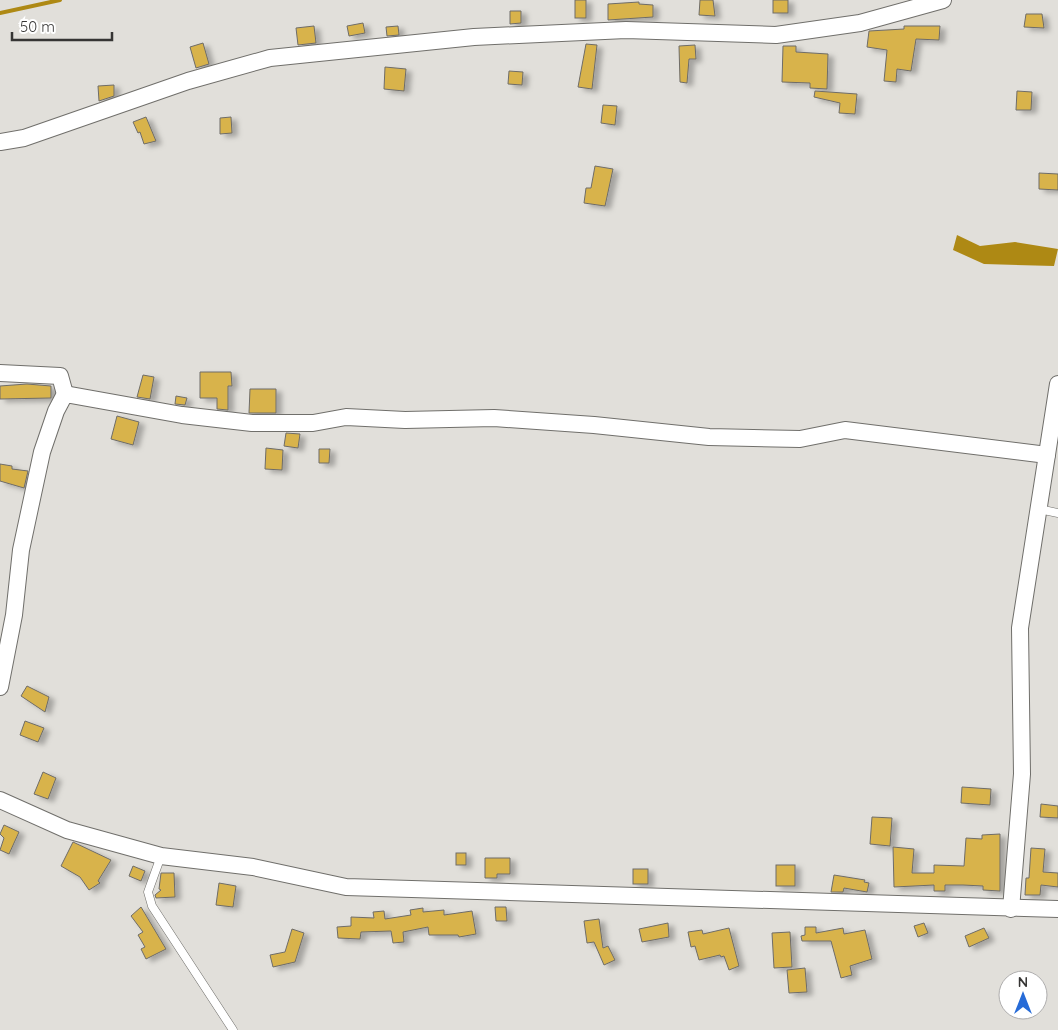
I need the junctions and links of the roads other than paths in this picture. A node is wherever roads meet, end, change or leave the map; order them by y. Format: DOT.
graph roads {
  1 [pos="943,0"];
  2 [pos="0,142"];
  3 [pos="0,373"];
  4 [pos="1058,384"];
  5 [pos="65,394"];
  6 [pos="1047,455"];
  7 [pos="1039,509"];
  8 [pos="1058,513"];
  9 [pos="0,687"];
  10 [pos="0,800"];
  11 [pos="162,856"];
  12 [pos="1011,908"];
  13 [pos="1058,909"];
  14 [pos="233,1030"];
  1 -- 2 [label="street"];
  3 -- 5 [label="street"];
  4 -- 6 [label="street"];
  5 -- 6 [label="street"];
  5 -- 9 [label="street"];
  6 -- 7 [label="street"];
  7 -- 8 [label="lane"];
  7 -- 12 [label="street"];
  10 -- 11 [label="street"];
  11 -- 12 [label="street"];
  11 -- 14 [label="lane"];
  12 -- 13 [label="street"];
}
